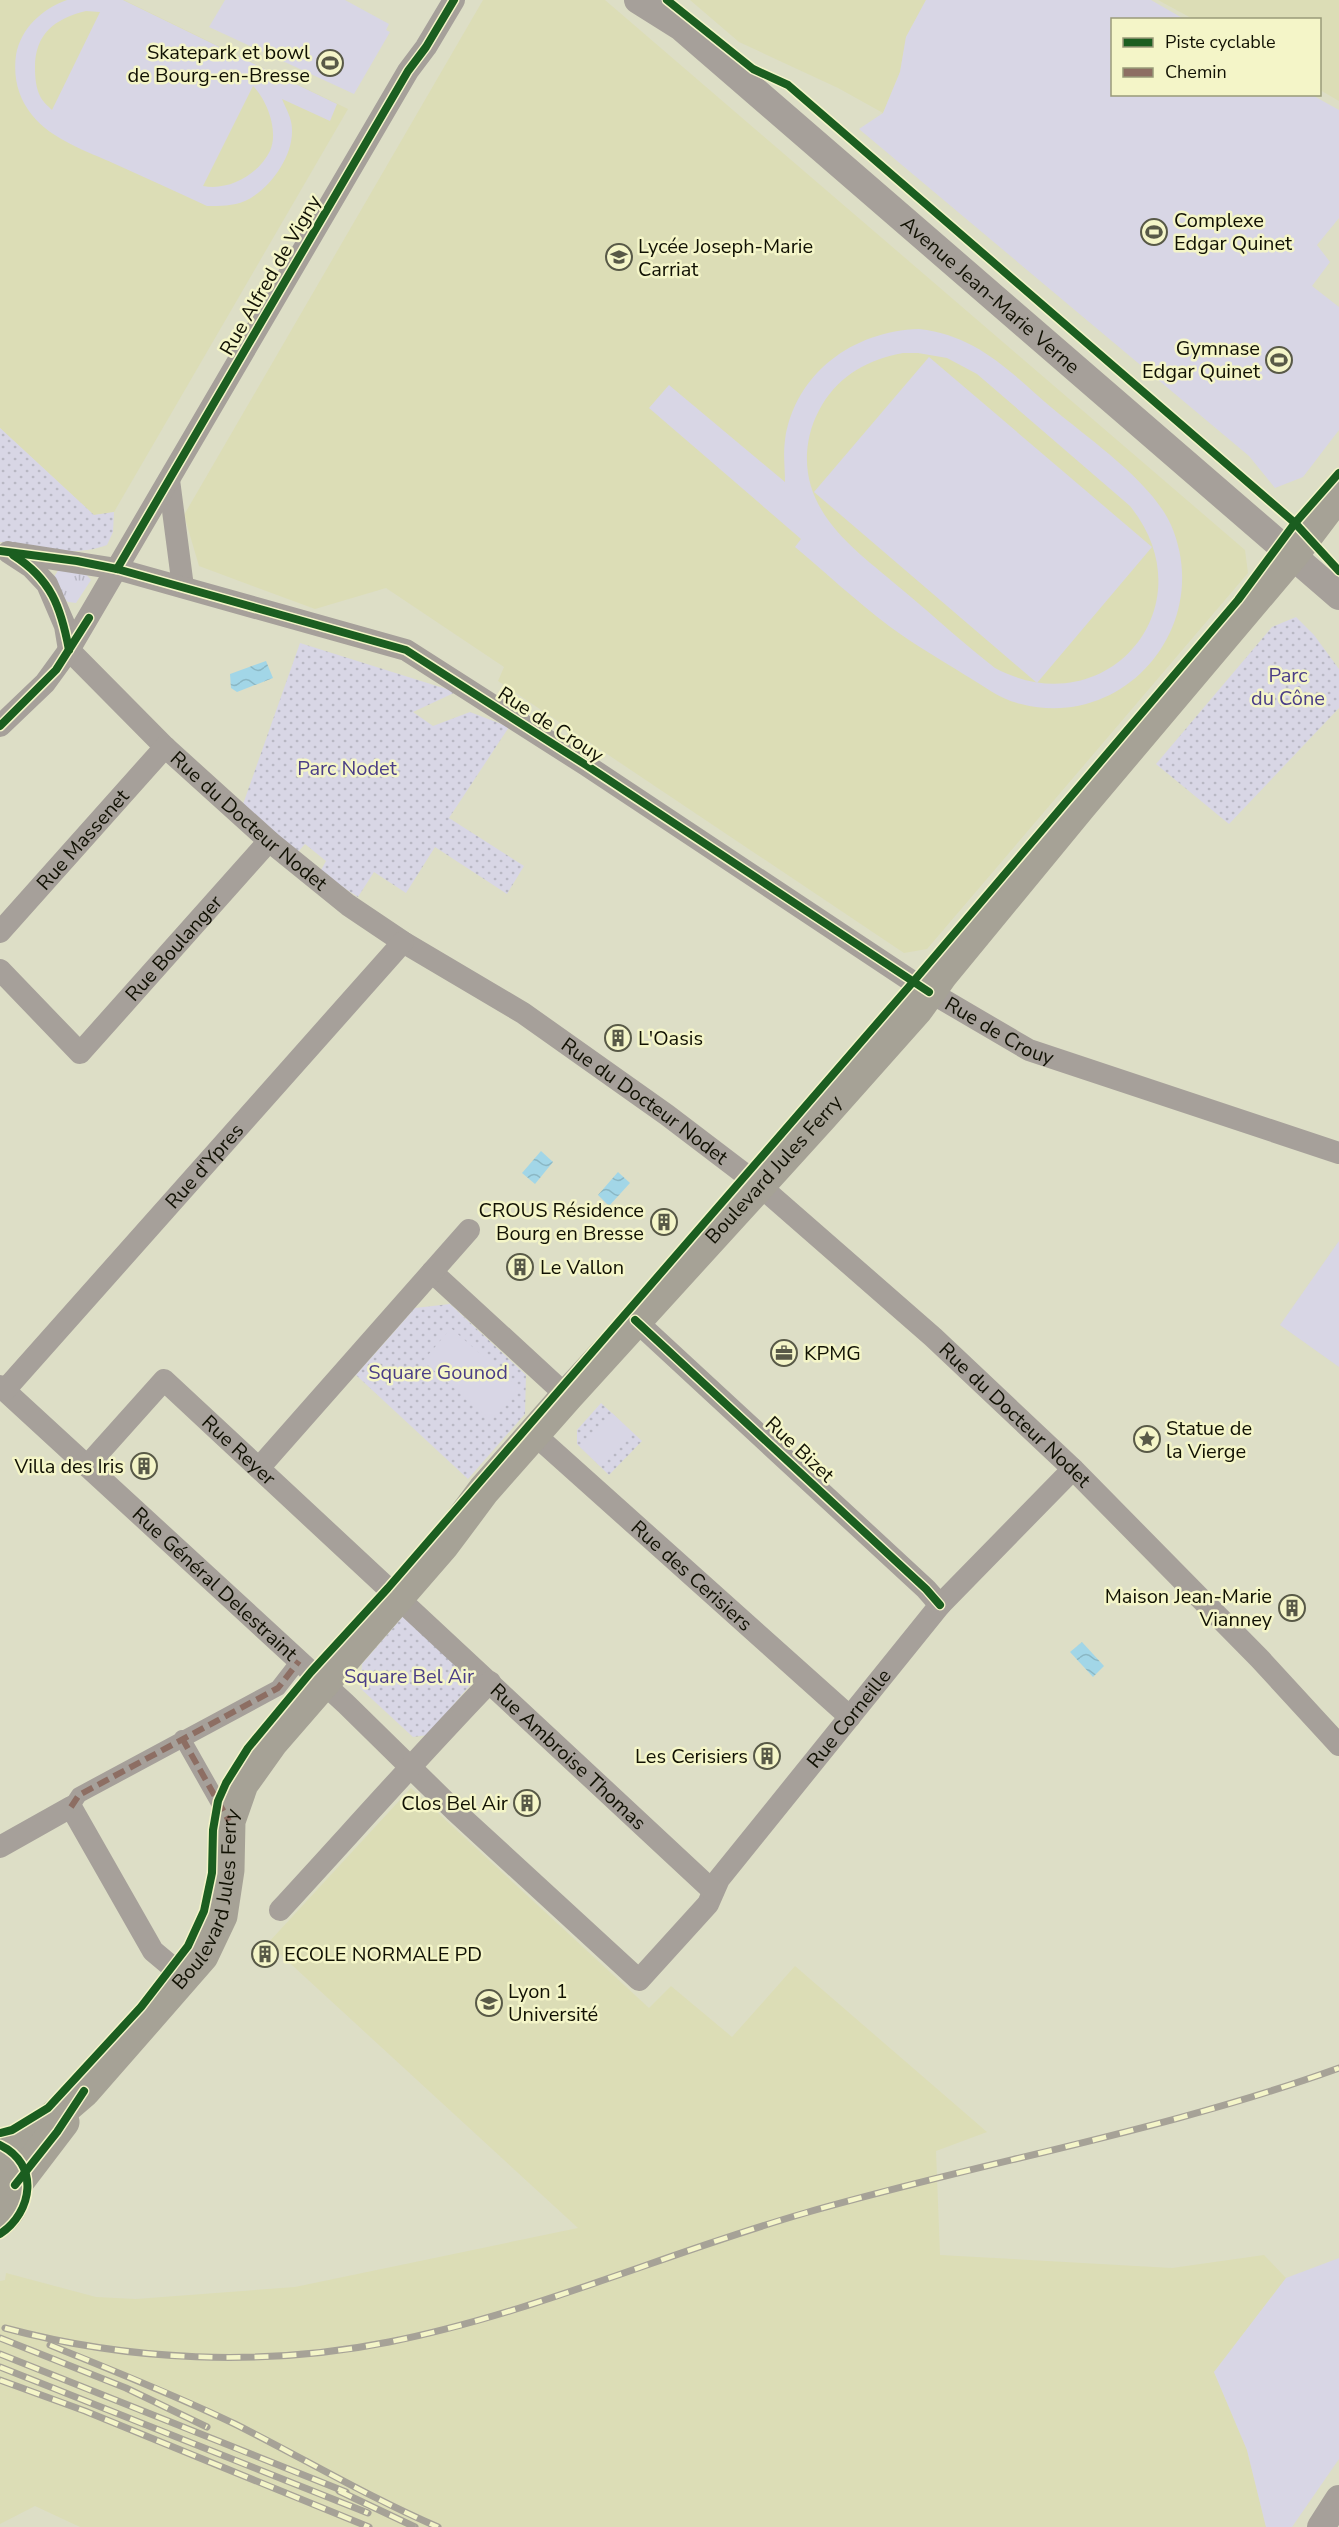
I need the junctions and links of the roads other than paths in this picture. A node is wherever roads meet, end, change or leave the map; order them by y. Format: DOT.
graph roads {
  1 [pos="454,0"];
  2 [pos="638,0"];
  3 [pos="170,480"];
  4 [pos="1339,493"];
  5 [pos="4,552"];
  6 [pos="1292,555"];
  7 [pos="117,569"];
  8 [pos="183,587"];
  9 [pos="1339,596"];
  10 [pos="69,650"];
  11 [pos="0,726"];
  12 [pos="165,747"];
  13 [pos="269,841"];
  14 [pos="0,932"];
  15 [pos="403,942"];
  16 [pos="0,970"];
  17 [pos="929,992"];
  18 [pos="1339,1153"];
  19 [pos="759,1185"];
  20 [pos="469,1230"];
  21 [pos="432,1272"];
  22 [pos="635,1320"];
  23 [pos="2,1388"];
  24 [pos="567,1396"];
  25 [pos="534,1434"];
  26 [pos="87,1466"];
  27 [pos="260,1468"];
  28 [pos="1073,1469"];
  29 [pos="398,1597"];
  30 [pos="940,1605"];
  31 [pos="311,1672"];
  32 [pos="490,1682"];
  33 [pos="850,1717"];
  34 [pos="182,1738"];
  35 [pos="1339,1745"];
  36 [pos="409,1767"];
  37 [pos="71,1806"];
  38 [pos="229,1821"];
  39 [pos="0,1847"];
  40 [pos="713,1892"];
  41 [pos="280,1910"];
  42 [pos="184,1977"];
  43 [pos="639,1980"];
  44 [pos="84,2091"];
  45 [pos="0,2148"];
  46 [pos="8,2171"];
  47 [pos="0,2220"];
  48 [pos="1339,2499"];
  49 [pos="1321,2527"];
  1 -- 3 [label="street, Rue Alfred de Vigny"];
  2 -- 6 [label="street, Avenue Jean-Marie Verne"];
  3 -- 7 [label="street, Rue Alfred de Vigny"];
  3 -- 8 [label="street"];
  4 -- 6 [label="main road, Boulevard Jules Ferry"];
  5 -- 7 [label="street, Rue de Crouy"];
  5 -- 10 [label="street"];
  6 -- 9 [label="street, Avenue Jean-Marie Verne"];
  6 -- 17 [label="main road, Boulevard Jules Ferry"];
  7 -- 8 [label="street, Rue de Crouy"];
  7 -- 10 [label="street, Rue Alfred de Vigny"];
  8 -- 17 [label="street, Rue de Crouy"];
  10 -- 11 [label="street, Rue Alfred de Vigny"];
  10 -- 12 [label="street, Rue du Docteur Nodet"];
  12 -- 13 [label="street, Rue du Docteur Nodet"];
  12 -- 14 [label="street, Rue Massenet"];
  13 -- 15 [label="street, Rue du Docteur Nodet"];
  13 -- 16 [label="street, Rue Boulanger"];
  15 -- 19 [label="street, Rue du Docteur Nodet"];
  15 -- 23 [label="street, Rue d'Ypres"];
  17 -- 18 [label="street, Rue de Crouy"];
  17 -- 19 [label="main road, Boulevard Jules Ferry"];
  19 -- 22 [label="main road, Boulevard Jules Ferry"];
  19 -- 28 [label="street, Rue du Docteur Nodet"];
  20 -- 21 [label="street"];
  21 -- 24 [label="street"];
  21 -- 27 [label="street"];
  22 -- 24 [label="main road, Boulevard Jules Ferry"];
  22 -- 30 [label="street, Rue Bizet"];
  23 -- 26 [label="street, Rue Général Delestraint"];
  24 -- 25 [label="main road, Boulevard Jules Ferry"];
  25 -- 29 [label="main road, Boulevard Jules Ferry"];
  25 -- 33 [label="street, Rue des Cerisiers"];
  26 -- 27 [label="street, Rue Reyer"];
  26 -- 31 [label="street, Rue Général Delestraint"];
  27 -- 29 [label="street, Rue Reyer"];
  28 -- 30 [label="street, Rue Corneille"];
  28 -- 35 [label="street, Rue du Docteur Nodet"];
  29 -- 31 [label="main road, Boulevard Jules Ferry"];
  29 -- 32 [label="street, Rue Ambroise Thomas"];
  30 -- 33 [label="street, Rue Corneille"];
  31 -- 34 [label="street"];
  31 -- 36 [label="street, Rue Général Delestraint"];
  31 -- 38 [label="main road, Boulevard Jules Ferry"];
  32 -- 36 [label="street"];
  32 -- 40 [label="street, Rue Ambroise Thomas"];
  33 -- 40 [label="street, Rue Corneille"];
  34 -- 37 [label="street"];
  34 -- 38 [label="street"];
  36 -- 41 [label="street"];
  36 -- 43 [label="street, Rue Général Delestraint"];
  37 -- 39 [label="street"];
  37 -- 42 [label="street"];
  38 -- 42 [label="main road, Boulevard Jules Ferry"];
  40 -- 43 [label="street, Rue Corneille"];
  42 -- 44 [label="main road, Boulevard Jules Ferry"];
  44 -- 45 [label="main road, Boulevard Jules Ferry"];
  44 -- 46 [label="main road, Boulevard Jules Ferry"];
  46 -- 47 [label="main road"];
  48 -- 49 [label="street"];
}
